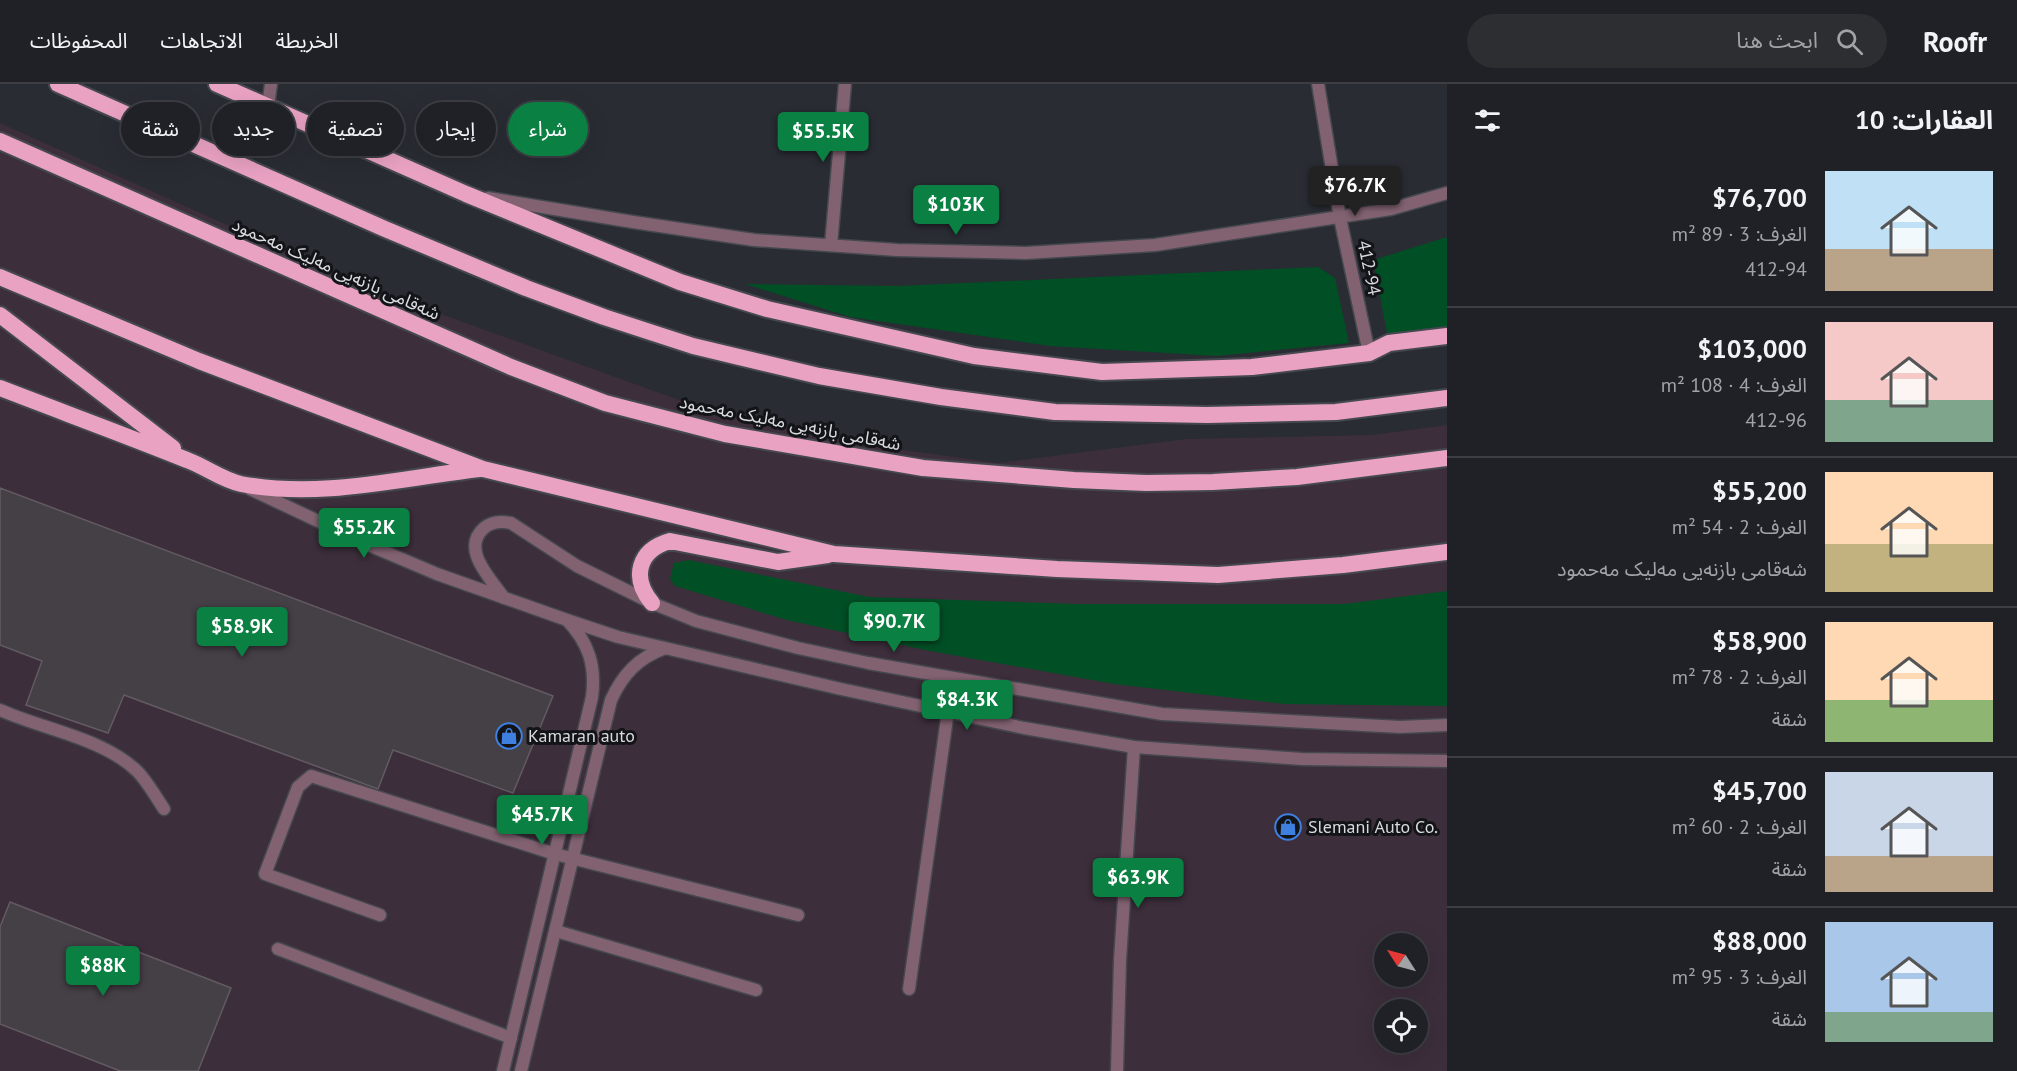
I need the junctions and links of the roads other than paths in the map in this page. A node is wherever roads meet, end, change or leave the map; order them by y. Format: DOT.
graph roads {
  1 [pos="58,84"];
  2 [pos="216,84"];
  3 [pos="271,84"];
  4 [pos="845,84"];
  5 [pos="1318,84"];
  6 [pos="259,102"];
  7 [pos="269,102"];
  8 [pos="295,118"];
  9 [pos="0,141"];
  10 [pos="466,194"];
  11 [pos="1447,194"];
  12 [pos="1340,218"];
  13 [pos="831,245"];
  14 [pos="0,277"];
  15 [pos="0,315"];
  16 [pos="1447,336"];
  17 [pos="1368,353"];
  18 [pos="0,388"];
  19 [pos="1447,398"];
  20 [pos="1447,458"];
  21 [pos="190,461"];
  22 [pos="483,469"];
  23 [pos="238,483"];
  24 [pos="1447,552"];
  25 [pos="834,554"];
  26 [pos="504,598"];
  27 [pos="652,603"];
  28 [pos="567,620"];
  29 [pos="665,648"];
  30 [pos="0,710"];
  31 [pos="948,711"];
  32 [pos="1447,725"];
  33 [pos="1134,747"];
  34 [pos="1447,761"];
  35 [pos="164,809"];
  36 [pos="555,854"];
  37 [pos="572,858"];
  38 [pos="380,915"];
  39 [pos="798,915"];
  40 [pos="556,931"];
  41 [pos="278,949"];
  42 [pos="909,989"];
  43 [pos="756,990"];
  44 [pos="511,1038"];
  45 [pos="503,1071"];
  46 [pos="521,1071"];
  47 [pos="1117,1071"];
  1 -- 19 [label="highway"];
  2 -- 6 [label="highway"];
  3 -- 7 [label="street"];
  4 -- 13 [label="street"];
  5 -- 12 [label="street, 412-94"];
  8 -- 10 [label="highway"];
  9 -- 20 [label="highway, شەقامی بازنەیی مەلیک مەحمود"];
  10 -- 13 [label="street"];
  10 -- 17 [label="highway"];
  11 -- 12 [label="street"];
  12 -- 13 [label="street"];
  12 -- 17 [label="street, 412-94"];
  14 -- 22 [label="highway"];
  15 -- 21 [label="highway"];
  16 -- 17 [label="highway"];
  18 -- 21 [label="highway"];
  21 -- 23 [label="highway"];
  22 -- 23 [label="highway"];
  22 -- 25 [label="highway"];
  23 -- 26 [label="street"];
  24 -- 25 [label="highway"];
  25 -- 27 [label="highway"];
  26 -- 27 [label="street"];
  26 -- 28 [label="street"];
  27 -- 32 [label="street"];
  28 -- 29 [label="street"];
  28 -- 36 [label="street"];
  29 -- 31 [label="street"];
  29 -- 37 [label="street"];
  30 -- 35 [label="street"];
  31 -- 33 [label="street"];
  31 -- 42 [label="street"];
  33 -- 34 [label="street"];
  33 -- 47 [label="street"];
  36 -- 37 [label="street"];
  36 -- 38 [label="street"];
  36 -- 44 [label="street"];
  37 -- 39 [label="street"];
  37 -- 40 [label="street"];
  40 -- 43 [label="street"];
  40 -- 46 [label="street"];
  41 -- 44 [label="street"];
  44 -- 45 [label="street"];
}
